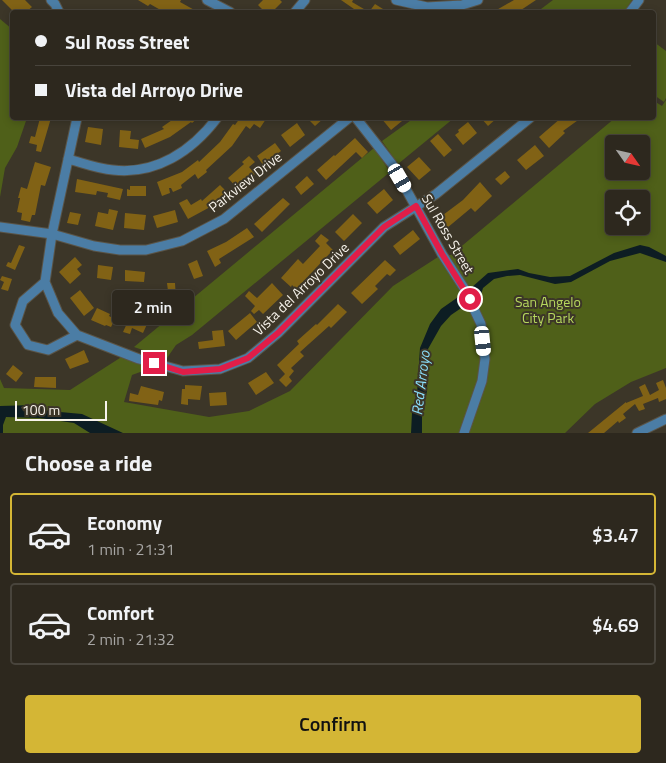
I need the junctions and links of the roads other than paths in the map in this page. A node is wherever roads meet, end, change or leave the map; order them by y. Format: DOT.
graph roads {
  1 [pos="207,0"];
  2 [pos="396,0"];
  3 [pos="478,0"];
  4 [pos="226,10"];
  5 [pos="427,10"];
  6 [pos="77,120"];
  7 [pos="216,120"];
  8 [pos="347,120"];
  9 [pos="358,120"];
  10 [pos="528,120"];
  11 [pos="68,159"];
  12 [pos="416,206"];
  13 [pos="0,228"];
  14 [pos="52,234"];
  15 [pos="45,282"];
  16 [pos="77,336"];
  17 [pos="666,419"];
  18 [pos="464,433"];
  19 [pos="637,433"];
  1 -- 4 [label="street"];
  2 -- 5 [label="street"];
  3 -- 5 [label="street"];
  6 -- 11 [label="street"];
  7 -- 11 [label="street"];
  8 -- 14 [label="street, Parkview Drive"];
  9 -- 12 [label="street, Sul Ross Street"];
  10 -- 12 [label="street, Vista del Arroyo Drive"];
  11 -- 14 [label="street"];
  12 -- 16 [label="street, Vista del Arroyo Drive"];
  12 -- 18 [label="street, Sul Ross Street"];
  13 -- 14 [label="street, Parkview Drive"];
  14 -- 15 [label="street"];
  15 -- 16 [label="street"];
  15 -- 16 [label="street"];
  17 -- 19 [label="street"];
}
